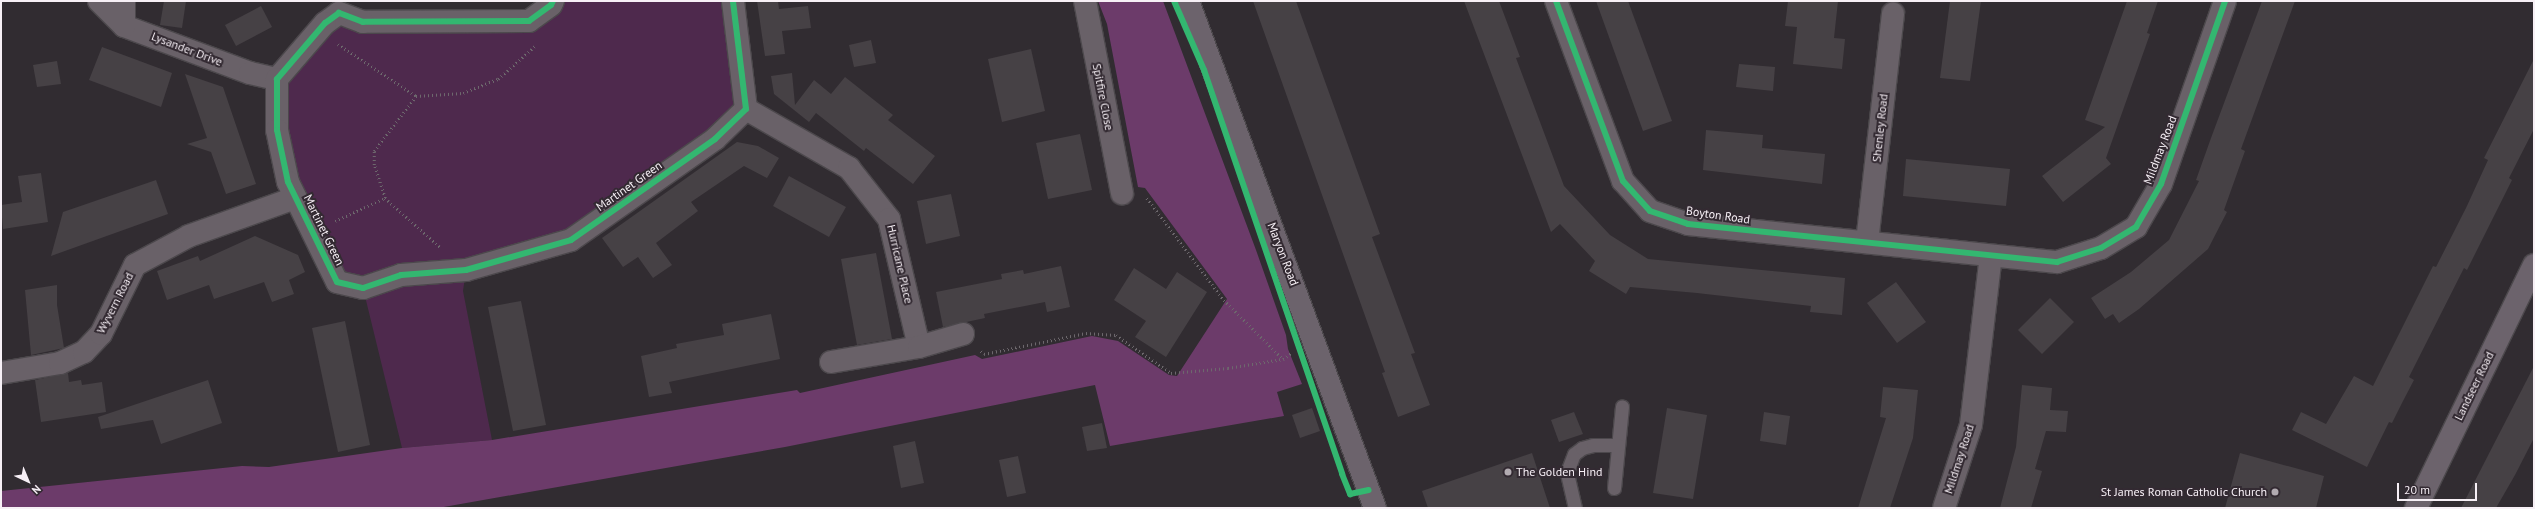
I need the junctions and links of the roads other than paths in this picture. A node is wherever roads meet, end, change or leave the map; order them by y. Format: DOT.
graph roads {
  1 [pos="98,1"];
  2 [pos="124,1"];
  3 [pos="553,1"];
  4 [pos="733,1"];
  5 [pos="1085,1"];
  6 [pos="1188,1"];
  7 [pos="1556,1"];
  8 [pos="2225,1"];
  9 [pos="334,12"];
  10 [pos="1893,13"];
  11 [pos="124,26"];
  12 [pos="277,79"];
  13 [pos="746,109"];
  14 [pos="1122,193"];
  15 [pos="295,198"];
  16 [pos="1867,242"];
  17 [pos="1991,256"];
  18 [pos="2534,265"];
  19 [pos="963,334"];
  20 [pos="919,347"];
  21 [pos="831,362"];
  22 [pos="1,373"];
  23 [pos="1622,406"];
  24 [pos="1618,445"];
  25 [pos="1614,488"];
  26 [pos="1375,508"];
  27 [pos="1575,508"];
  28 [pos="1944,508"];
  29 [pos="2416,508"];
  1 -- 11 [label="street, Lysander Drive"];
  2 -- 11 [label="street"];
  3 -- 9 [label="street"];
  4 -- 13 [label="street"];
  5 -- 14 [label="street, Spitfire Close"];
  6 -- 26 [label="street, Maryon Road"];
  7 -- 16 [label="street, Boyton Road"];
  8 -- 17 [label="street, Mildmay Road"];
  9 -- 12 [label="street"];
  10 -- 16 [label="street, Shenley Road"];
  11 -- 12 [label="street, Lysander Drive"];
  12 -- 15 [label="street, Martinet Green"];
  13 -- 15 [label="street, Martinet Green"];
  13 -- 20 [label="street, Hurricane Place"];
  15 -- 22 [label="street, Wyvern Road"];
  16 -- 17 [label="street, Boyton Road"];
  17 -- 28 [label="street, Mildmay Road"];
  18 -- 29 [label="street, Landseer Road"];
  19 -- 20 [label="street"];
  20 -- 21 [label="street"];
  23 -- 24 [label="lane"];
  24 -- 25 [label="lane"];
  24 -- 27 [label="lane"];
}
